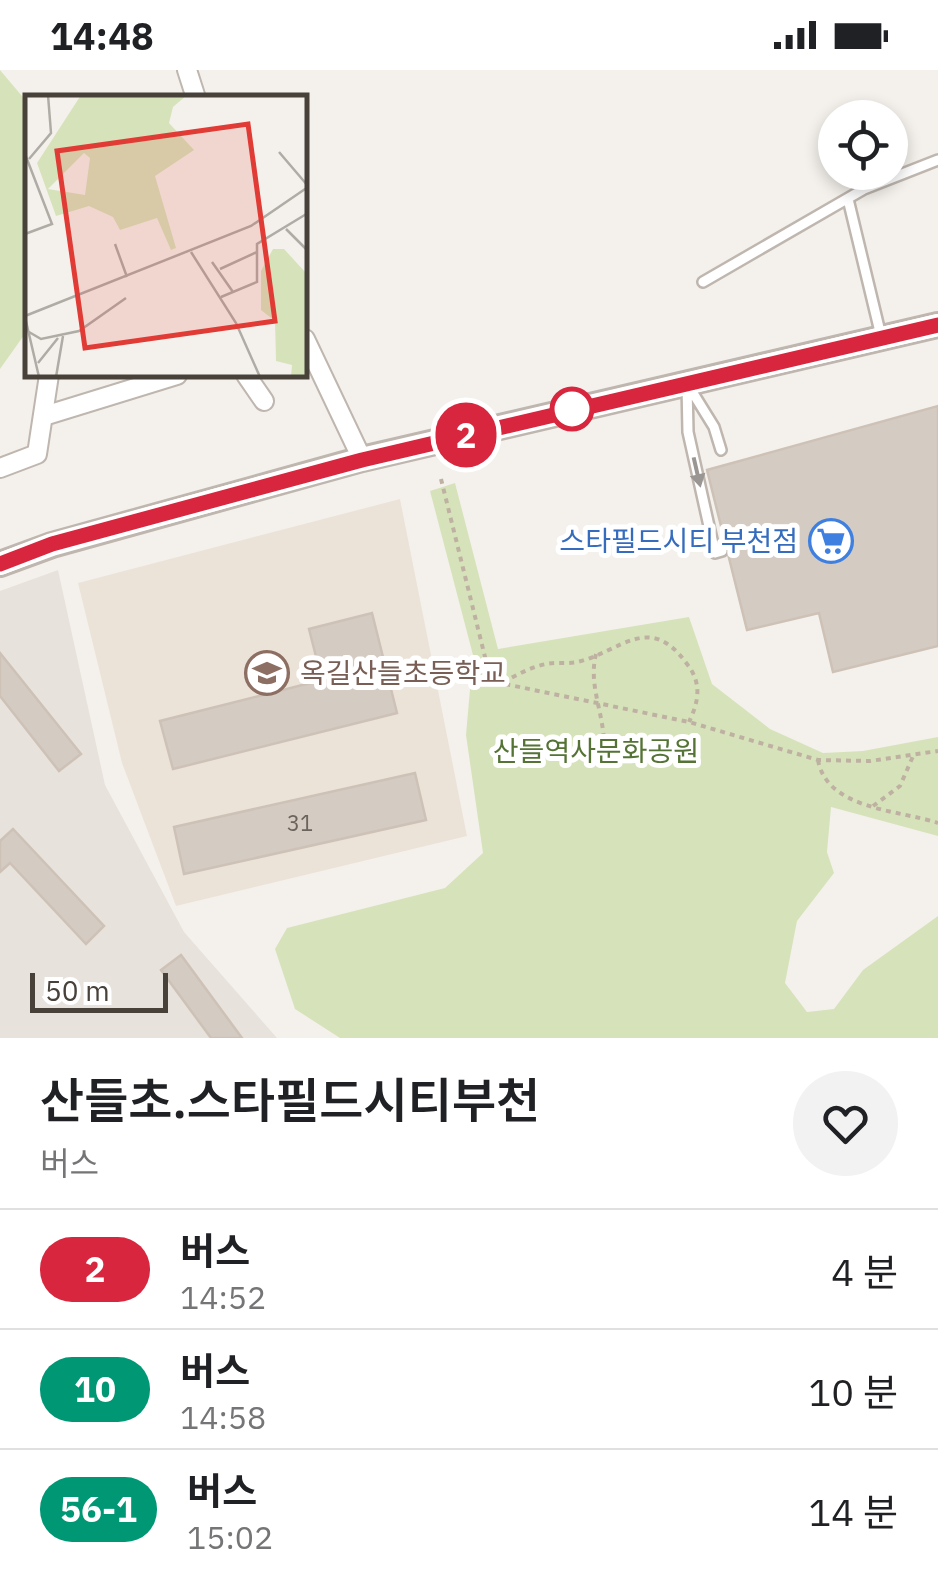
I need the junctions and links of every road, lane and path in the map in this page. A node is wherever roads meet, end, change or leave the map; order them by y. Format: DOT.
graph roads {
  1 [pos="187,70"];
  2 [pos="195,95"];
  3 [pos="938,160"];
  4 [pos="848,199"];
  5 [pos="703,282"];
  6 [pos="938,326"];
  7 [pos="882,338"];
  8 [pos="308,345"];
  9 [pos="49,378"];
  10 [pos="167,378"];
  11 [pos="248,378"];
  12 [pos="686,382"];
  13 [pos="264,401"];
  14 [pos="44,416"];
  15 [pos="721,450"];
  16 [pos="362,460"];
  17 [pos="0,468"];
  18 [pos="441,479"];
  19 [pos="722,551"];
  20 [pos="0,564"];
  21 [pos="596,654"];
  22 [pos="500,683"];
  23 [pos="600,707"];
  24 [pos="689,722"];
  25 [pos="604,745"];
  26 [pos="938,750"];
  27 [pos="914,754"];
  28 [pos="818,760"];
  29 [pos="873,806"];
  30 [pos="937,820"];
  1 -- 2 [label="street"];
  3 -- 4 [label="lane"];
  4 -- 5 [label="lane"];
  4 -- 7 [label="lane"];
  6 -- 7 [label="street"];
  7 -- 12 [label="street"];
  8 -- 16 [label="street"];
  9 -- 14 [label="street"];
  10 -- 14 [label="street"];
  11 -- 13 [label="street"];
  12 -- 15 [label="lane"];
  12 -- 16 [label="street"];
  12 -- 19 [label="lane, one-way"];
  14 -- 17 [label="street"];
  16 -- 20 [label="street"];
  18 -- 22 [label="path"];
  21 -- 22 [label="path"];
  21 -- 23 [label="path"];
  21 -- 24 [label="path"];
  22 -- 23 [label="path"];
  23 -- 24 [label="path"];
  23 -- 25 [label="path"];
  24 -- 28 [label="path"];
  26 -- 27 [label="path"];
  27 -- 28 [label="path"];
  27 -- 29 [label="path"];
  28 -- 29 [label="path"];
  29 -- 30 [label="path"];
}
